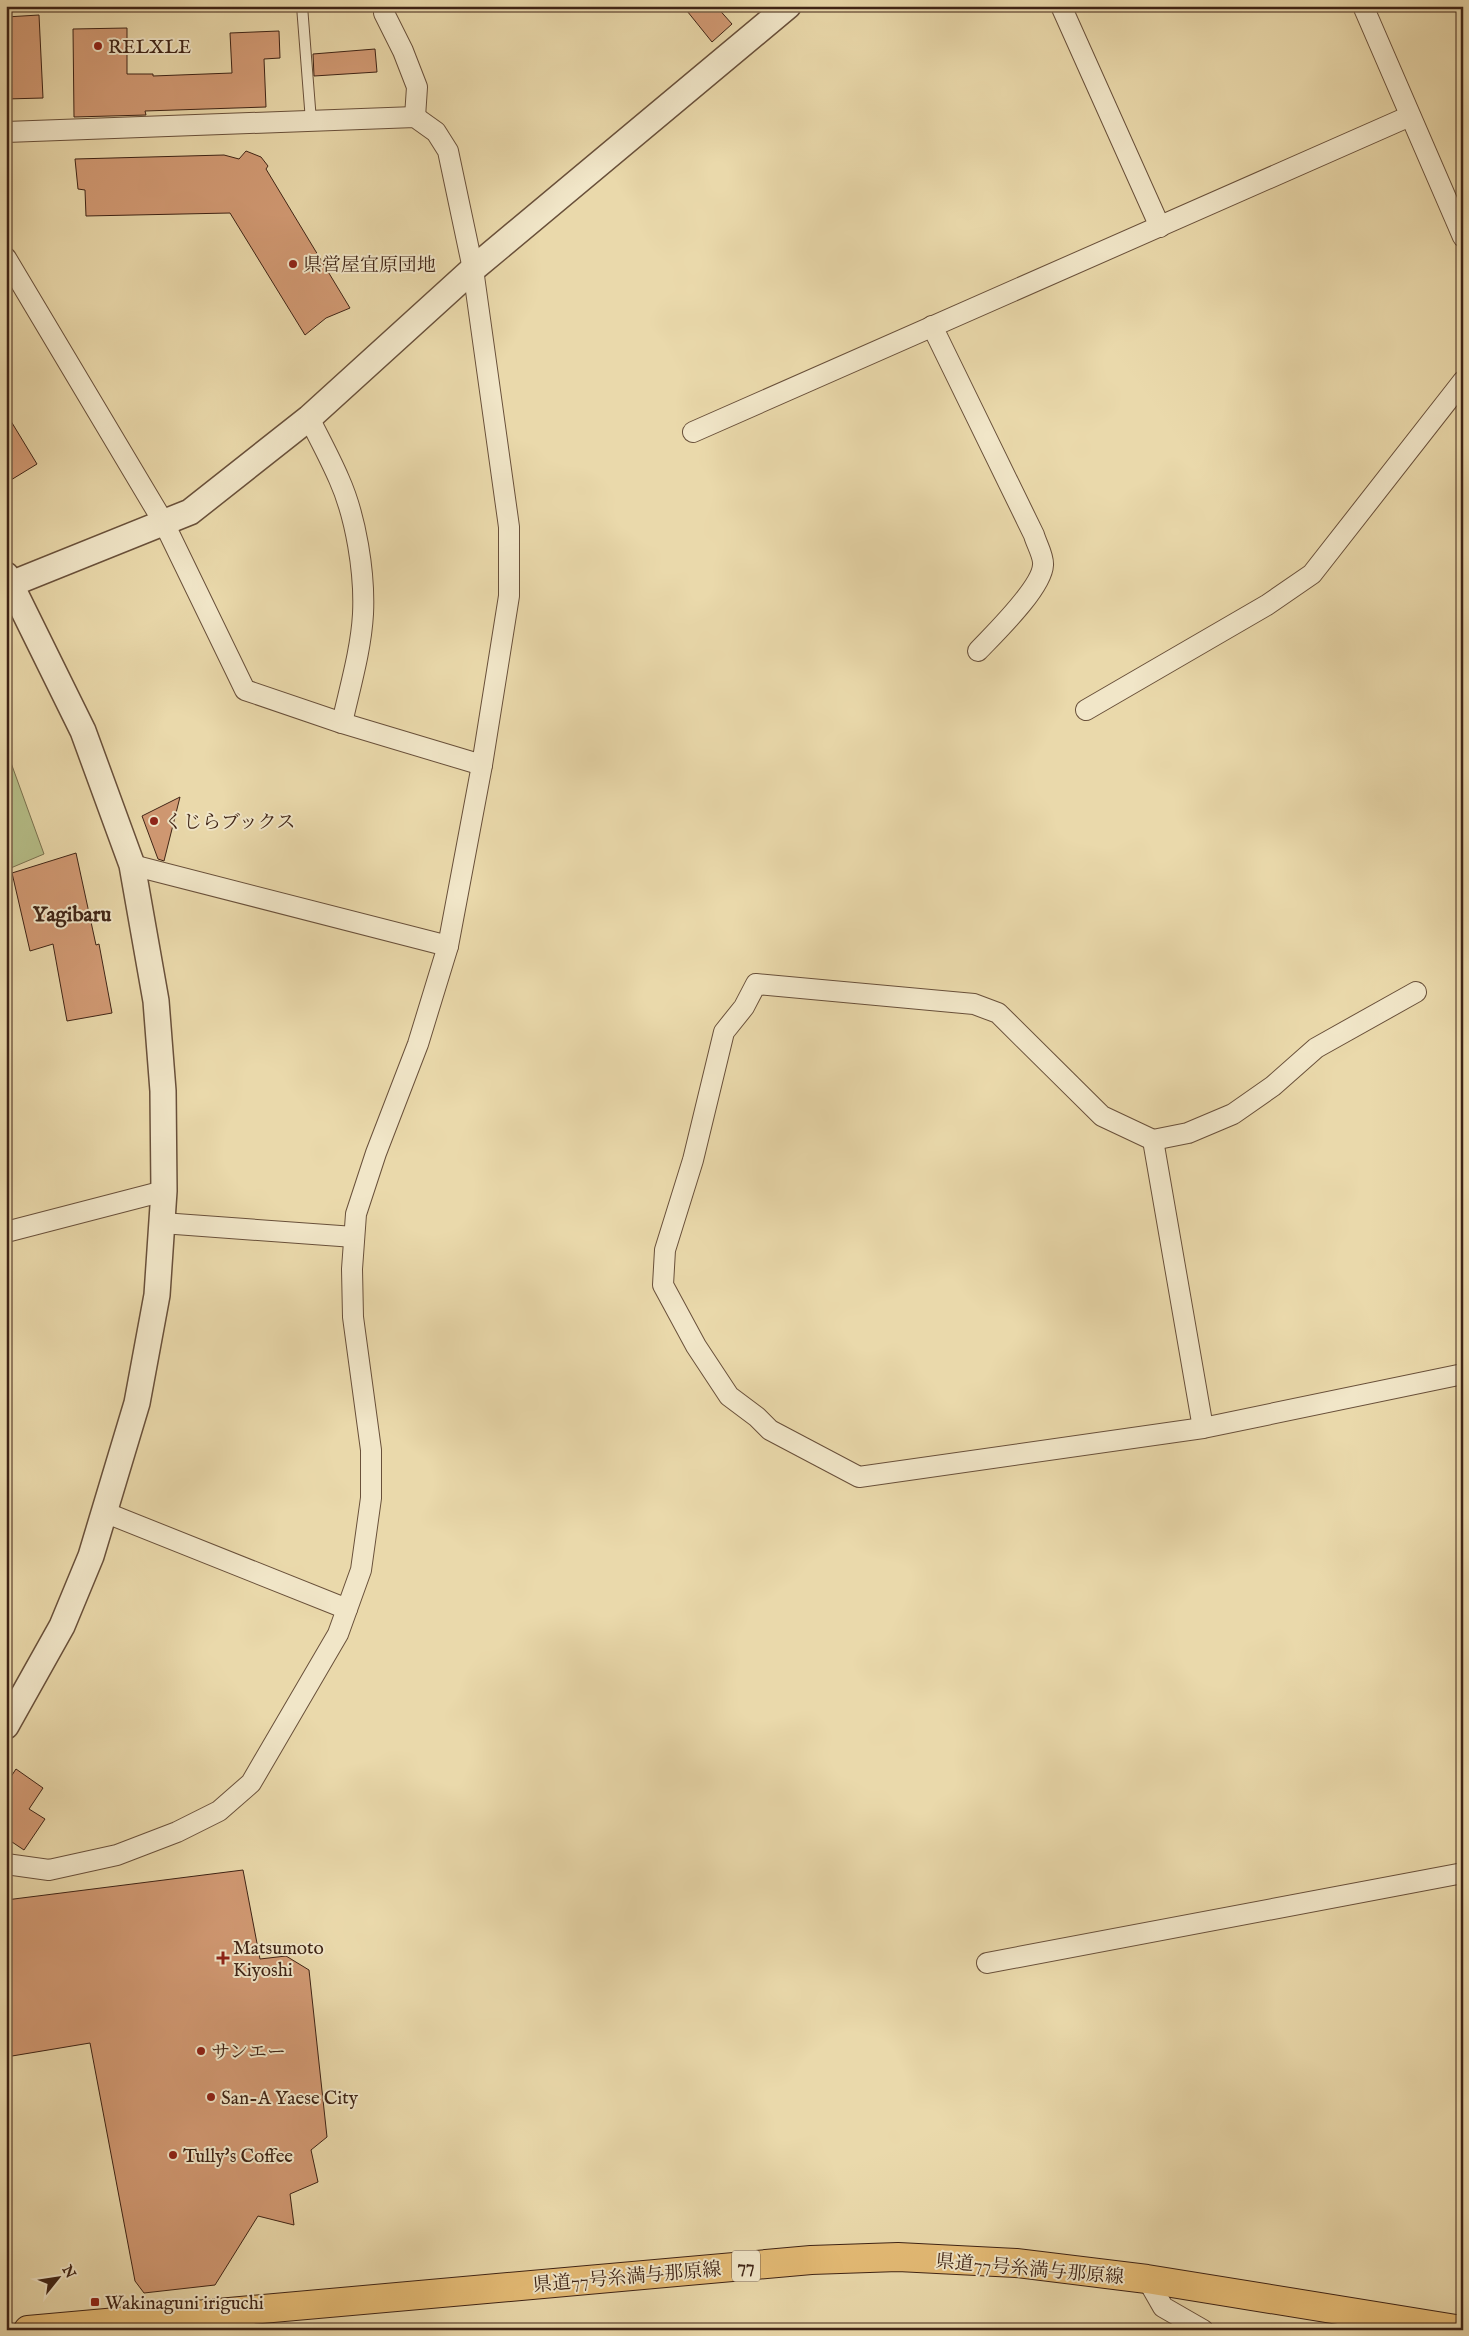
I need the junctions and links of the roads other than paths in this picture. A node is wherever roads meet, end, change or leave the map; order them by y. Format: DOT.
graph roads {
  1 [pos="302,6"];
  2 [pos="385,6"];
  3 [pos="788,6"];
  4 [pos="1061,6"];
  5 [pos="1363,6"];
  6 [pos="1410,116"];
  7 [pos="415,117"];
  8 [pos="311,121"];
  9 [pos="6,132"];
  10 [pos="1160,227"];
  11 [pos="1463,238"];
  12 [pos="6,258"];
  13 [pos="473,269"];
  14 [pos="932,326"];
  15 [pos="1463,381"];
  16 [pos="309,418"];
  17 [pos="693,432"];
  18 [pos="164,523"];
  19 [pos="8,582"];
  20 [pos="978,651"];
  21 [pos="1086,710"];
  22 [pos="342,722"];
  23 [pos="482,765"];
  24 [pos="132,865"];
  25 [pos="448,946"];
  26 [pos="1416,992"];
  27 [pos="1153,1140"];
  28 [pos="164,1191"];
  29 [pos="162,1223"];
  30 [pos="6,1232"];
  31 [pos="354,1237"];
  32 [pos="1463,1374"];
  33 [pos="1203,1428"];
  34 [pos="104,1512"];
  35 [pos="347,1609"];
  36 [pos="6,1726"];
  37 [pos="6,1864"];
  38 [pos="1463,1874"];
  39 [pos="987,1963"];
  40 [pos="1147,2280"];
  41 [pos="28,2330"];
  42 [pos="1202,2330"];
  43 [pos="1462,2330"];
  1 -- 8 [label="lane"];
  2 -- 7 [label="street"];
  3 -- 13 [label="street"];
  4 -- 10 [label="street"];
  5 -- 6 [label="street"];
  6 -- 10 [label="street"];
  6 -- 11 [label="street"];
  7 -- 8 [label="street"];
  7 -- 13 [label="street"];
  8 -- 9 [label="street"];
  10 -- 14 [label="street"];
  12 -- 18 [label="street"];
  13 -- 16 [label="street"];
  13 -- 23 [label="street"];
  14 -- 17 [label="street"];
  14 -- 20 [label="street"];
  15 -- 21 [label="street"];
  16 -- 18 [label="street"];
  16 -- 22 [label="street"];
  18 -- 19 [label="street"];
  18 -- 22 [label="street"];
  19 -- 24 [label="street"];
  22 -- 23 [label="street"];
  23 -- 25 [label="street"];
  24 -- 25 [label="street"];
  24 -- 28 [label="street"];
  25 -- 31 [label="street"];
  26 -- 27 [label="street"];
  27 -- 33 [label="street"];
  27 -- 33 [label="street"];
  28 -- 29 [label="street"];
  28 -- 30 [label="street"];
  29 -- 31 [label="street"];
  29 -- 34 [label="street"];
  31 -- 35 [label="street"];
  32 -- 33 [label="street"];
  34 -- 35 [label="street"];
  34 -- 36 [label="street"];
  35 -- 37 [label="street"];
  38 -- 39 [label="street"];
  40 -- 41 [label="main road, 県道77号糸満与那原線 / 77"];
  40 -- 42 [label="street"];
  40 -- 43 [label="main road, 県道77号糸満与那原線 / 77"];
}
